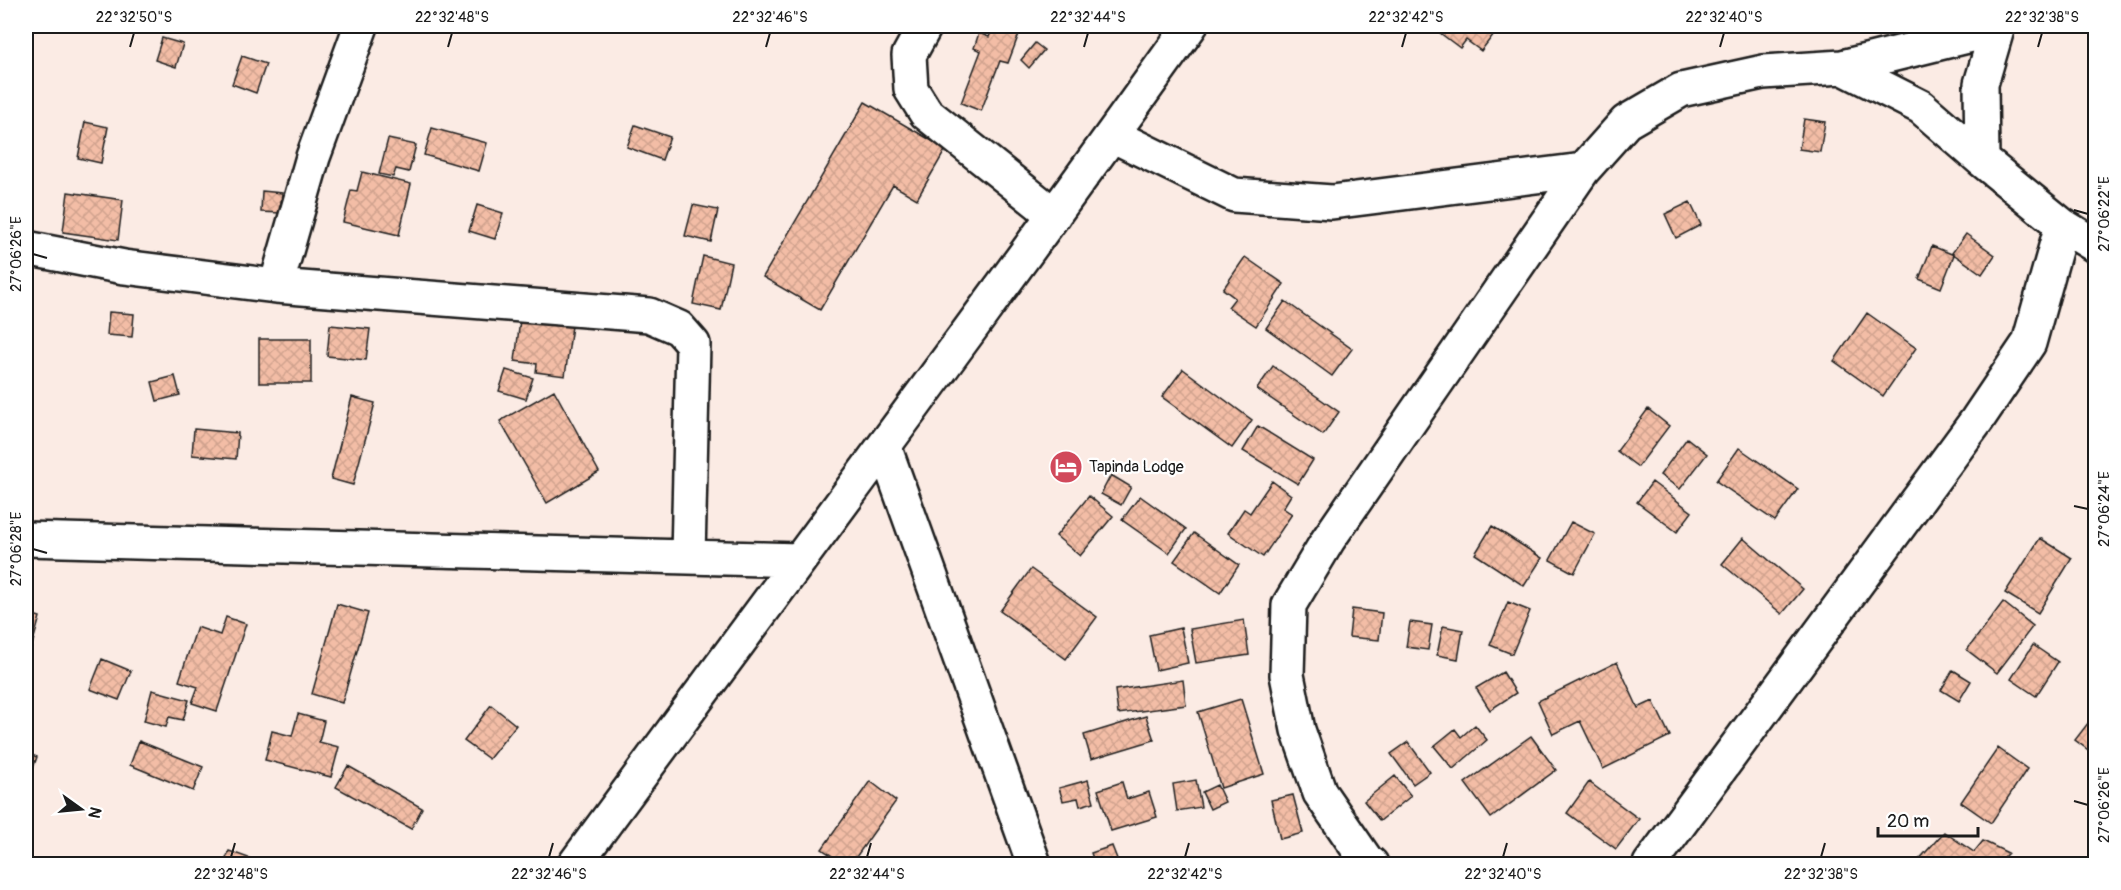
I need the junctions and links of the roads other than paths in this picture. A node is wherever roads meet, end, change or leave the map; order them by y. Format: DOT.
graph roads {
  1 [pos="362,26"];
  2 [pos="925,26"];
  3 [pos="1190,26"];
  4 [pos="1997,27"];
  5 [pos="1842,67"];
  6 [pos="1112,135"];
  7 [pos="1982,160"];
  8 [pos="1583,170"];
  9 [pos="1054,215"];
  10 [pos="2062,225"];
  11 [pos="2096,246"];
  12 [pos="26,248"];
  13 [pos="276,286"];
  14 [pos="884,446"];
  15 [pos="26,539"];
  16 [pos="688,556"];
  17 [pos="799,560"];
  18 [pos="575,864"];
  19 [pos="1034,864"];
  20 [pos="1371,864"];
  21 [pos="1650,864"];
  1 -- 13 [label="street"];
  2 -- 9 [label="street"];
  3 -- 6 [label="street"];
  4 -- 5 [label="street"];
  4 -- 7 [label="street"];
  5 -- 7 [label="street"];
  5 -- 8 [label="street"];
  6 -- 8 [label="street"];
  6 -- 9 [label="street"];
  7 -- 10 [label="street"];
  8 -- 20 [label="street"];
  9 -- 14 [label="street"];
  10 -- 11 [label="street"];
  10 -- 21 [label="street"];
  12 -- 13 [label="street"];
  13 -- 16 [label="street"];
  14 -- 17 [label="street"];
  14 -- 19 [label="street"];
  15 -- 16 [label="street"];
  16 -- 17 [label="street"];
  17 -- 18 [label="street"];
}
